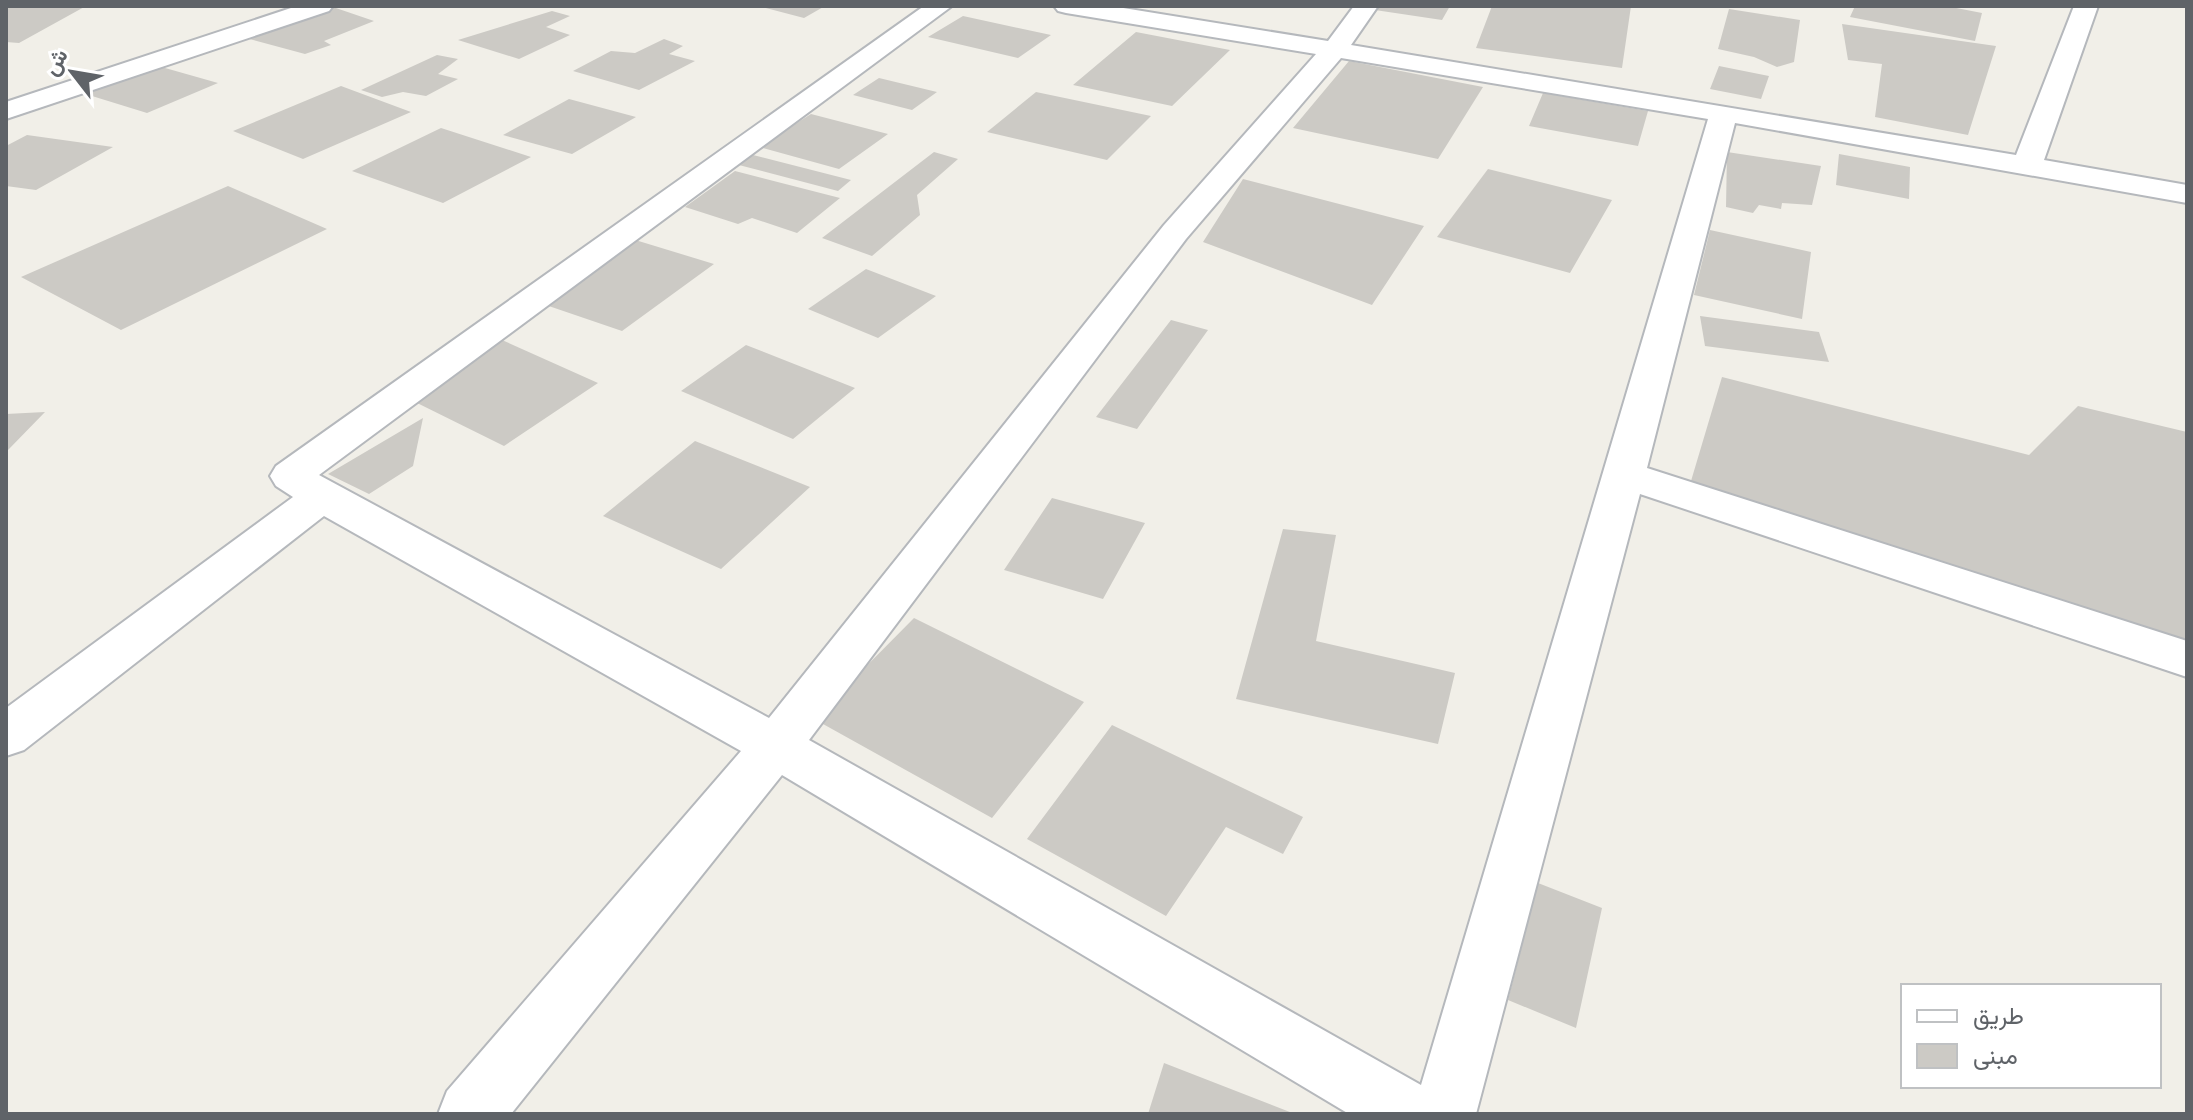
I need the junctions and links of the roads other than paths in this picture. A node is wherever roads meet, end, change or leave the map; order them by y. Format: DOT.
graph roads {
  1 [pos="321,6"];
  2 [pos="940,6"];
  3 [pos="1066,6"];
  4 [pos="1366,6"];
  5 [pos="2086,6"];
  6 [pos="1335,49"];
  7 [pos="6,111"];
  8 [pos="1724,113"];
  9 [pos="2027,166"];
  10 [pos="2187,194"];
  11 [pos="1625,475"];
  12 [pos="322,496"];
  13 [pos="2187,659"];
  14 [pos="6,736"];
  15 [pos="776,746"];
  16 [pos="470,1114"];
  17 [pos="1410,1114"];
  18 [pos="1444,1114"];
  1 -- 7 [label="street"];
  2 -- 12 [label="street"];
  3 -- 6 [label="street"];
  4 -- 6 [label="street"];
  5 -- 9 [label="street"];
  6 -- 8 [label="street"];
  6 -- 15 [label="street"];
  8 -- 9 [label="street"];
  8 -- 11 [label="street"];
  9 -- 10 [label="street"];
  11 -- 13 [label="street"];
  11 -- 18 [label="street"];
  12 -- 14 [label="street"];
  12 -- 15 [label="street"];
  15 -- 16 [label="street"];
  15 -- 17 [label="street"];
}
